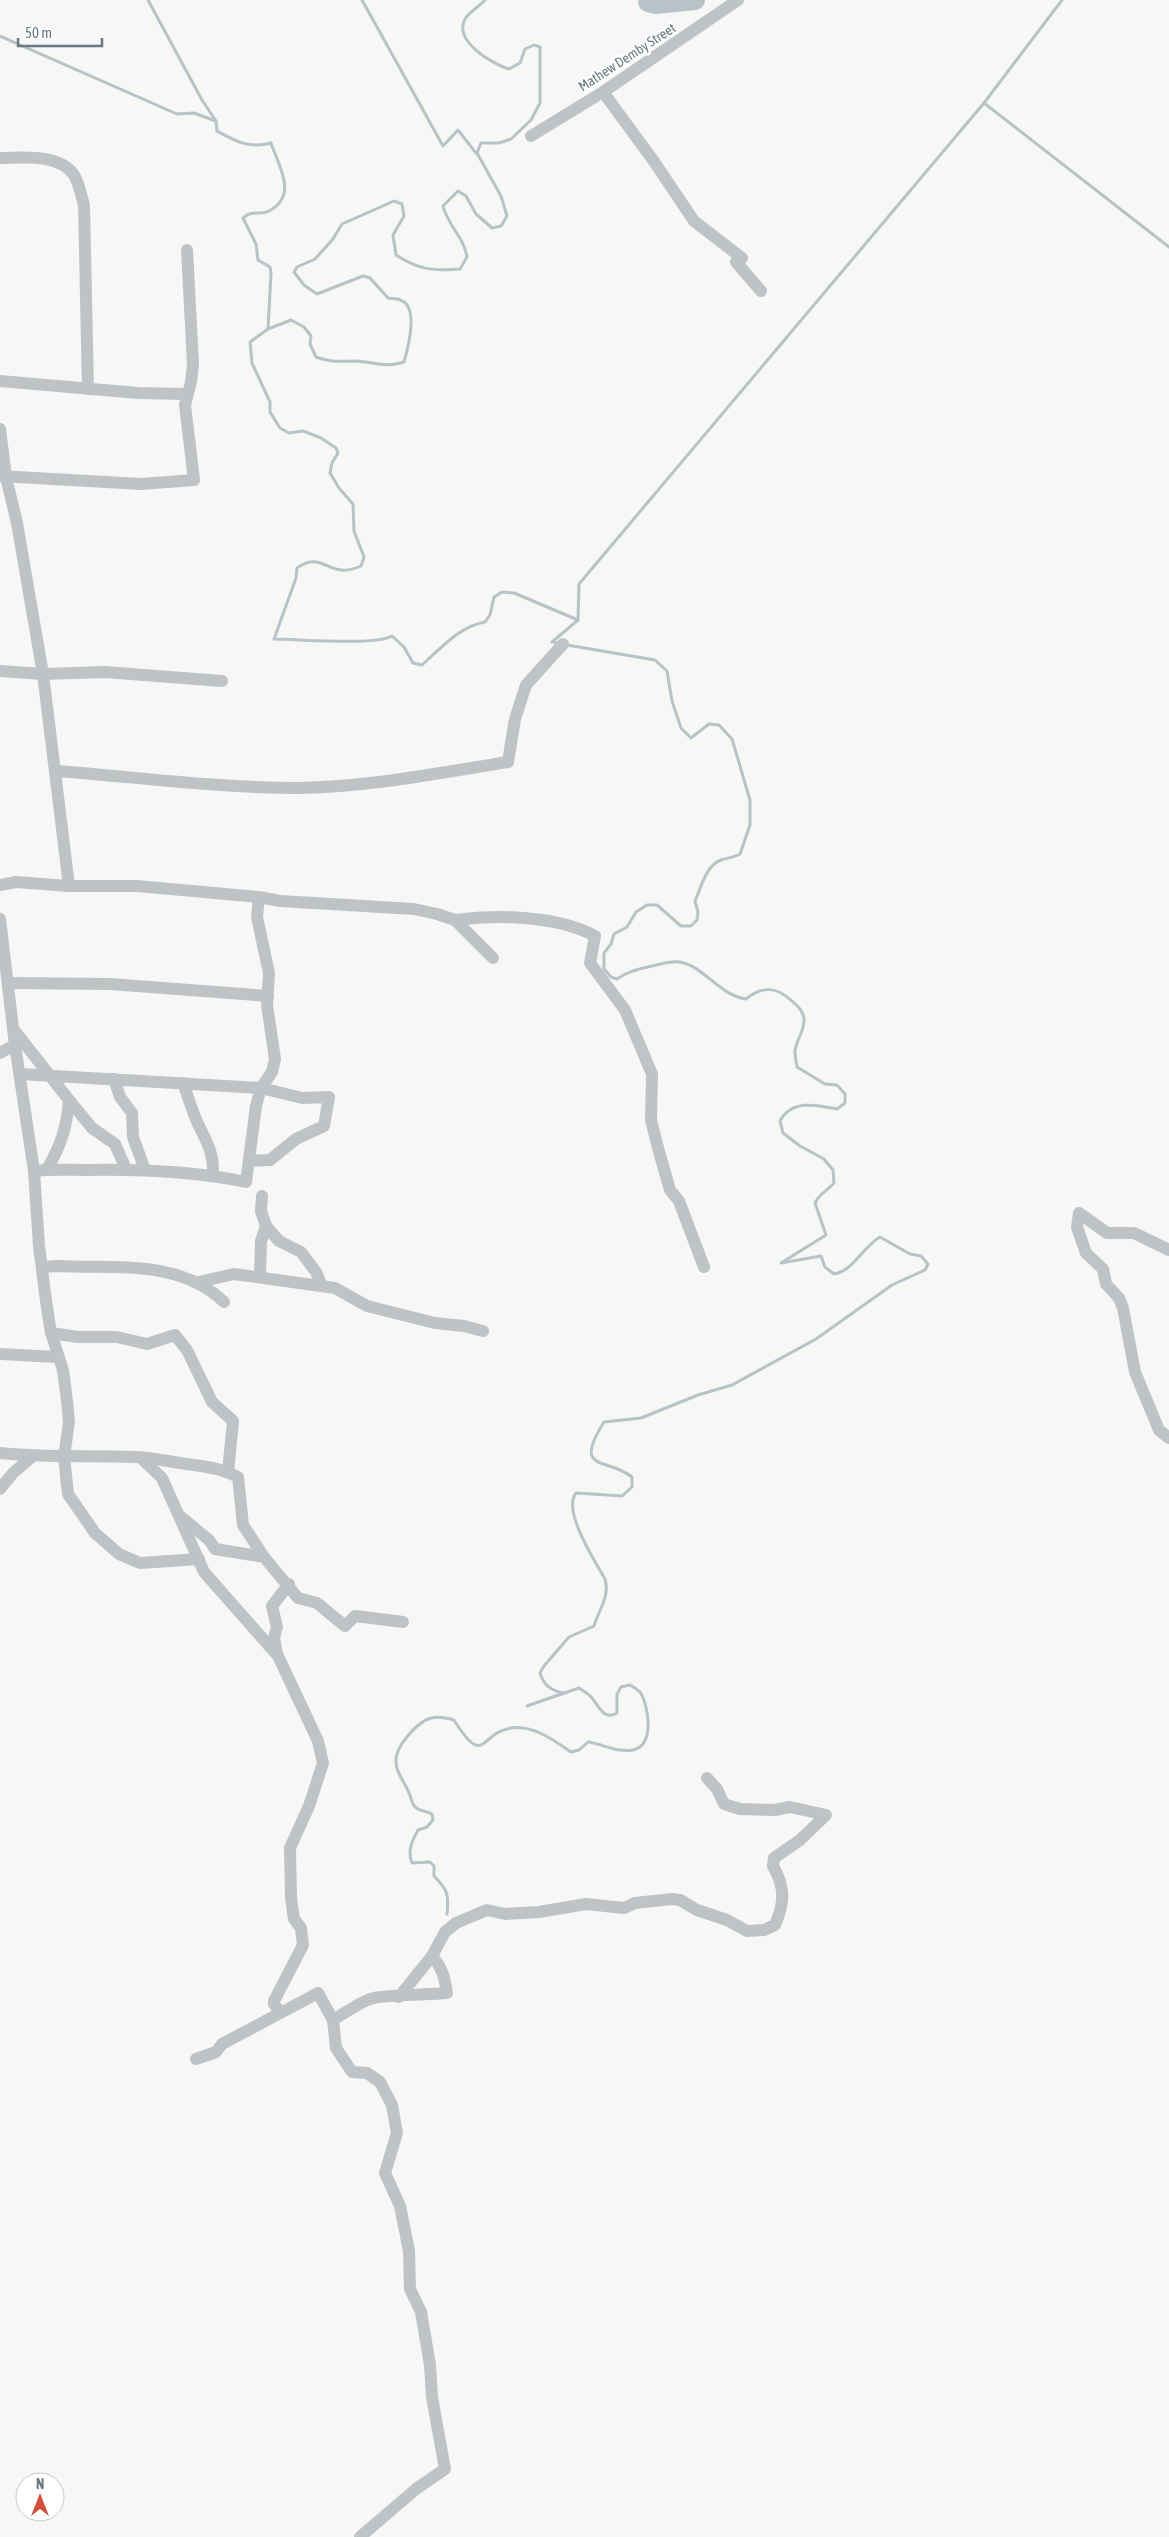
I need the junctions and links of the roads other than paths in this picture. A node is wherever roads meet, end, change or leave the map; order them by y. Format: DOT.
graph roads {
  1 [pos="738,0"];
  2 [pos="603,92"];
  3 [pos="531,136"];
  4 [pos="0,158"];
  5 [pos="187,250"];
  6 [pos="761,291"];
  7 [pos="0,381"];
  8 [pos="88,389"];
  9 [pos="186,394"];
  10 [pos="0,428"];
  11 [pos="3,476"];
  12 [pos="563,644"];
  13 [pos="0,670"];
  14 [pos="43,674"];
  15 [pos="222,681"];
  16 [pos="56,771"];
  17 [pos="0,885"];
  18 [pos="69,886"];
  19 [pos="259,897"];
  20 [pos="0,919"];
  21 [pos="454,920"];
  22 [pos="493,958"];
  23 [pos="8,983"];
  24 [pos="268,996"];
  25 [pos="13,1028"];
  26 [pos="15,1045"];
  27 [pos="0,1053"];
  28 [pos="20,1074"];
  29 [pos="50,1075"];
  30 [pos="114,1079"];
  31 [pos="183,1083"];
  32 [pos="261,1088"];
  33 [pos="69,1100"];
  34 [pos="250,1161"];
  35 [pos="126,1169"];
  36 [pos="41,1170"];
  37 [pos="145,1170"];
  38 [pos="212,1176"];
  39 [pos="262,1196"];
  40 [pos="266,1226"];
  41 [pos="1169,1250"];
  42 [pos="42,1268"];
  43 [pos="704,1268"];
  44 [pos="260,1277"];
  45 [pos="199,1282"];
  46 [pos="322,1286"];
  47 [pos="224,1302"];
  48 [pos="483,1331"];
  49 [pos="51,1333"];
  50 [pos="0,1354"];
  51 [pos="57,1357"];
  52 [pos="1169,1438"];
  53 [pos="0,1453"];
  54 [pos="33,1456"];
  55 [pos="64,1457"];
  56 [pos="140,1457"];
  57 [pos="228,1472"];
  58 [pos="0,1489"];
  59 [pos="180,1516"];
  60 [pos="264,1557"];
  61 [pos="198,1559"];
  62 [pos="289,1584"];
  63 [pos="403,1622"];
  64 [pos="278,1656"];
  65 [pos="707,1778"];
  66 [pos="432,1956"];
  67 [pos="398,1996"];
  68 [pos="280,2012"];
  69 [pos="333,2020"];
  70 [pos="196,2059"];
  71 [pos="360,2537"];
  1 -- 2 [label="street, Mathew Demby Street"];
  2 -- 3 [label="street, Mathew Demby Street"];
  2 -- 6 [label="street"];
  4 -- 8 [label="street"];
  5 -- 9 [label="street"];
  7 -- 8 [label="street"];
  8 -- 9 [label="street"];
  9 -- 11 [label="street"];
  10 -- 11 [label="street"];
  11 -- 14 [label="street"];
  12 -- 16 [label="street"];
  13 -- 14 [label="street"];
  14 -- 15 [label="street"];
  14 -- 16 [label="street"];
  16 -- 18 [label="street"];
  17 -- 18 [label="street"];
  18 -- 19 [label="street"];
  19 -- 21 [label="street"];
  19 -- 24 [label="street"];
  20 -- 23 [label="street"];
  21 -- 22 [label="street"];
  21 -- 43 [label="street"];
  23 -- 24 [label="street"];
  23 -- 25 [label="street"];
  24 -- 32 [label="street"];
  25 -- 26 [label="street"];
  25 -- 29 [label="street"];
  26 -- 27 [label="street"];
  26 -- 28 [label="street"];
  28 -- 29 [label="street"];
  28 -- 36 [label="street"];
  29 -- 30 [label="street"];
  29 -- 33 [label="street"];
  30 -- 31 [label="street"];
  30 -- 37 [label="street"];
  31 -- 32 [label="street"];
  31 -- 38 [label="street"];
  32 -- 34 [label="street"];
  32 -- 34 [label="street"];
  33 -- 35 [label="street"];
  33 -- 36 [label="street"];
  34 -- 38 [label="street"];
  35 -- 36 [label="street"];
  35 -- 37 [label="street"];
  36 -- 42 [label="street"];
  37 -- 38 [label="street"];
  39 -- 40 [label="street"];
  40 -- 44 [label="street"];
  40 -- 46 [label="street"];
  41 -- 52 [label="street"];
  42 -- 45 [label="street"];
  42 -- 49 [label="street"];
  44 -- 45 [label="street"];
  44 -- 46 [label="street"];
  45 -- 47 [label="street"];
  46 -- 48 [label="street"];
  49 -- 51 [label="street"];
  49 -- 57 [label="street"];
  50 -- 51 [label="street"];
  51 -- 55 [label="street"];
  53 -- 54 [label="street"];
  54 -- 55 [label="street"];
  54 -- 58 [label="street"];
  55 -- 56 [label="street"];
  55 -- 61 [label="street"];
  56 -- 57 [label="street"];
  56 -- 59 [label="street"];
  57 -- 60 [label="street"];
  59 -- 60 [label="street"];
  59 -- 61 [label="street"];
  60 -- 62 [label="street"];
  61 -- 64 [label="street"];
  62 -- 63 [label="street"];
  62 -- 64 [label="street"];
  64 -- 68 [label="street"];
  65 -- 66 [label="street"];
  66 -- 67 [label="street"];
  66 -- 67 [label="street"];
  67 -- 69 [label="street"];
  68 -- 69 [label="street"];
  68 -- 70 [label="street"];
  69 -- 71 [label="street"];
}
